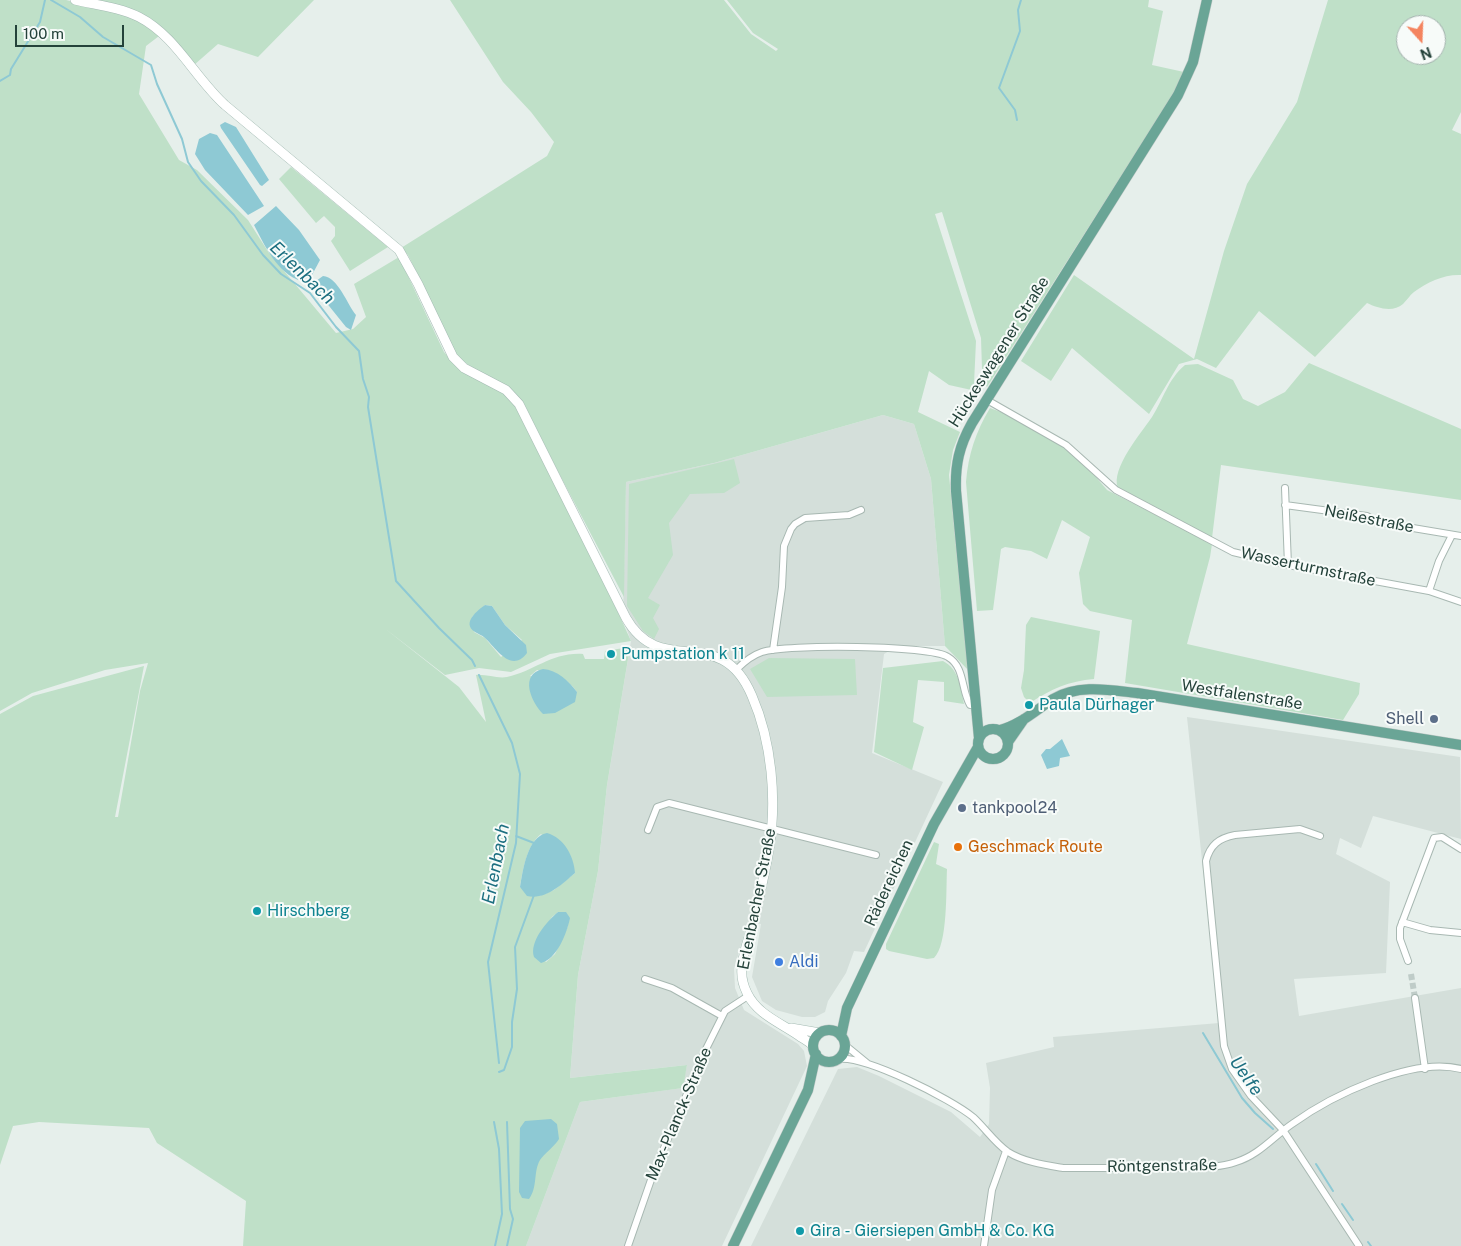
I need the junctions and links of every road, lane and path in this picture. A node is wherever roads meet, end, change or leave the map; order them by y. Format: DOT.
graph roads {
  1 [pos="75,0"];
  2 [pos="1207,0"];
  3 [pos="987,400"];
  4 [pos="1285,488"];
  5 [pos="1285,505"];
  6 [pos="861,510"];
  7 [pos="1452,535"];
  8 [pos="1461,536"];
  9 [pos="1288,565"];
  10 [pos="1429,591"];
  11 [pos="1461,602"];
  12 [pos="773,650"];
  13 [pos="737,668"];
  14 [pos="977,708"];
  15 [pos="1024,719"];
  16 [pos="995,730"];
  17 [pos="978,742"];
  18 [pos="1008,742"];
  19 [pos="1461,745"];
  20 [pos="987,758"];
  21 [pos="964,773"];
  22 [pos="772,829"];
  23 [pos="648,830"];
  24 [pos="1320,836"];
  25 [pos="1461,849"];
  26 [pos="876,855"];
  27 [pos="1402,922"];
  28 [pos="1461,933"];
  29 [pos="1408,961"];
  30 [pos="645,979"];
  31 [pos="748,996"];
  32 [pos="1415,998"];
  33 [pos="847,1008"];
  34 [pos="722,1016"];
  35 [pos="789,1028"];
  36 [pos="824,1032"];
  37 [pos="843,1041"];
  38 [pos="815,1050"];
  39 [pos="834,1060"];
  40 [pos="868,1064"];
  41 [pos="1425,1068"];
  42 [pos="1461,1070"];
  43 [pos="808,1090"];
  44 [pos="1283,1130"];
  45 [pos="1006,1151"];
  46 [pos="628,1246"];
  47 [pos="733,1246"];
  48 [pos="984,1246"];
  49 [pos="1359,1246"];
  1 -- 13 [label="street"];
  2 -- 3 [label="main road, Hückeswagener Straße"];
  3 -- 9 [label="street, Wasserturmstraße"];
  3 -- 14 [label="main road, Hückeswagener Straße"];
  4 -- 5 [label="street"];
  5 -- 7 [label="street, Neißestraße"];
  5 -- 9 [label="street"];
  6 -- 12 [label="street"];
  7 -- 8 [label="street, Neißestraße"];
  7 -- 10 [label="street"];
  9 -- 10 [label="street, Wasserturmstraße"];
  10 -- 11 [label="street, Wasserturmstraße"];
  12 -- 13 [label="street"];
  12 -- 14 [label="street"];
  13 -- 22 [label="street, Erlenbacher Straße"];
  14 -- 16 [label="main road, Hückeswagener Straße"];
  14 -- 17 [label="main road, Hückeswagener Straße"];
  15 -- 16 [label="main road, Westfalenstraße"];
  15 -- 18 [label="main road, Westfalenstraße"];
  15 -- 19 [label="main road, Westfalenstraße"];
  16 -- 17 [label="main road"];
  16 -- 18 [label="main road"];
  17 -- 20 [label="main road"];
  17 -- 21 [label="main road, Rädereichen"];
  18 -- 20 [label="main road"];
  20 -- 21 [label="main road, Rädereichen"];
  21 -- 33 [label="main road, Rädereichen"];
  22 -- 23 [label="street"];
  22 -- 26 [label="street"];
  22 -- 31 [label="street, Erlenbacher Straße"];
  24 -- 44 [label="street"];
  25 -- 27 [label="street"];
  27 -- 28 [label="street"];
  27 -- 29 [label="street"];
  30 -- 34 [label="street"];
  31 -- 34 [label="street, Max-Planck-Straße"];
  31 -- 35 [label="street"];
  32 -- 41 [label="street"];
  33 -- 36 [label="main road, Rädereichen"];
  33 -- 37 [label="main road, Rädereichen"];
  34 -- 46 [label="street, Max-Planck-Straße"];
  35 -- 36 [label="street"];
  35 -- 38 [label="street"];
  36 -- 37 [label="main road"];
  36 -- 38 [label="main road"];
  37 -- 39 [label="main road"];
  37 -- 40 [label="street, Röntgenstraße"];
  38 -- 39 [label="main road"];
  38 -- 43 [label="main road"];
  39 -- 40 [label="street, Röntgenstraße"];
  39 -- 43 [label="main road"];
  40 -- 45 [label="street, Röntgenstraße"];
  41 -- 42 [label="street, Röntgenstraße"];
  41 -- 44 [label="street, Röntgenstraße"];
  43 -- 47 [label="main road"];
  44 -- 45 [label="street, Röntgenstraße"];
  44 -- 49 [label="street"];
  45 -- 48 [label="street"];
}
